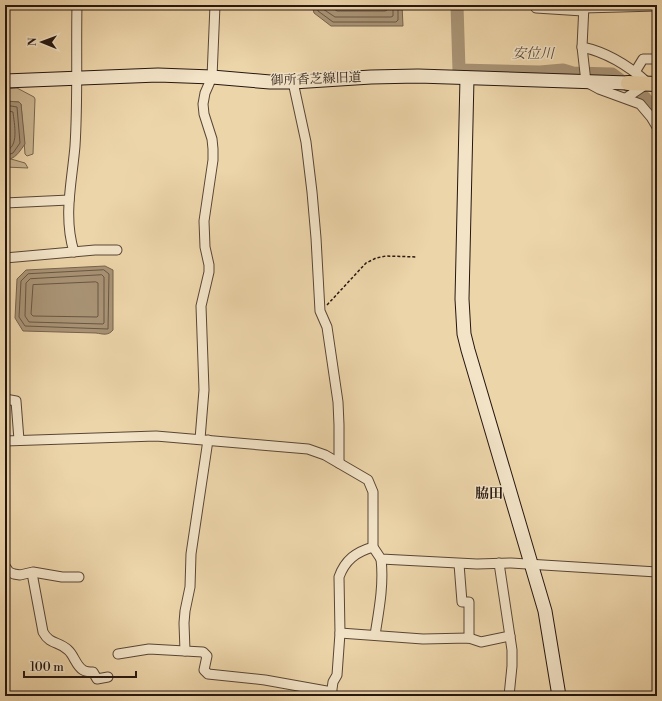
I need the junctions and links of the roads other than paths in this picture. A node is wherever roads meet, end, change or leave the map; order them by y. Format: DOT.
graph roads {
  1 [pos="77,5"];
  2 [pos="215,5"];
  3 [pos="536,5"];
  4 [pos="657,6"];
  5 [pos="583,8"];
  6 [pos="582,47"];
  7 [pos="657,59"];
  8 [pos="76,77"];
  9 [pos="212,77"];
  10 [pos="467,78"];
  11 [pos="586,80"];
  12 [pos="5,81"];
  13 [pos="293,82"];
  14 [pos="638,86"];
  15 [pos="657,127"];
  16 [pos="69,200"];
  17 [pos="5,203"];
  18 [pos="117,250"];
  19 [pos="74,252"];
  20 [pos="5,258"];
  21 [pos="5,399"];
  22 [pos="20,440"];
  23 [pos="204,440"];
  24 [pos="5,441"];
  25 [pos="339,463"];
  26 [pos="373,547"];
  27 [pos="381,559"];
  28 [pos="499,563"];
  29 [pos="460,564"];
  30 [pos="532,564"];
  31 [pos="5,566"];
  32 [pos="32,572"];
  33 [pos="657,572"];
  34 [pos="79,577"];
  35 [pos="340,633"];
  36 [pos="375,635"];
  37 [pos="510,636"];
  38 [pos="469,638"];
  39 [pos="185,651"];
  40 [pos="118,654"];
  41 [pos="108,677"];
  42 [pos="332,694"];
  43 [pos="509,696"];
  44 [pos="559,696"];
  1 -- 8 [label="street"];
  2 -- 9 [label="street"];
  3 -- 5 [label="street"];
  4 -- 5 [label="street"];
  5 -- 6 [label="street"];
  6 -- 11 [label="street"];
  6 -- 14 [label="street"];
  7 -- 14 [label="street"];
  8 -- 9 [label="street, 御所香芝線旧道"];
  8 -- 12 [label="street, 御所香芝線旧道"];
  8 -- 16 [label="street"];
  9 -- 13 [label="street, 御所香芝線旧道"];
  9 -- 23 [label="street"];
  10 -- 11 [label="street, 御所香芝線旧道"];
  10 -- 13 [label="street, 御所香芝線旧道"];
  10 -- 30 [label="street"];
  11 -- 14 [label="street, 御所香芝線旧道"];
  11 -- 14 [label="street"];
  13 -- 25 [label="street"];
  14 -- 15 [label="street"];
  16 -- 17 [label="street"];
  16 -- 19 [label="street"];
  18 -- 19 [label="street"];
  19 -- 20 [label="street"];
  21 -- 22 [label="street"];
  22 -- 23 [label="street"];
  22 -- 24 [label="street"];
  23 -- 25 [label="street"];
  23 -- 39 [label="street"];
  25 -- 26 [label="street"];
  26 -- 27 [label="street"];
  26 -- 35 [label="street"];
  27 -- 29 [label="street"];
  27 -- 36 [label="street"];
  28 -- 29 [label="street"];
  28 -- 30 [label="street"];
  28 -- 37 [label="street"];
  29 -- 38 [label="street"];
  30 -- 33 [label="street"];
  30 -- 44 [label="street"];
  31 -- 32 [label="street"];
  32 -- 34 [label="street"];
  32 -- 41 [label="street"];
  35 -- 36 [label="street"];
  35 -- 42 [label="street"];
  36 -- 38 [label="street"];
  37 -- 38 [label="street"];
  37 -- 43 [label="street"];
  39 -- 40 [label="street"];
  39 -- 42 [label="street"];
}
